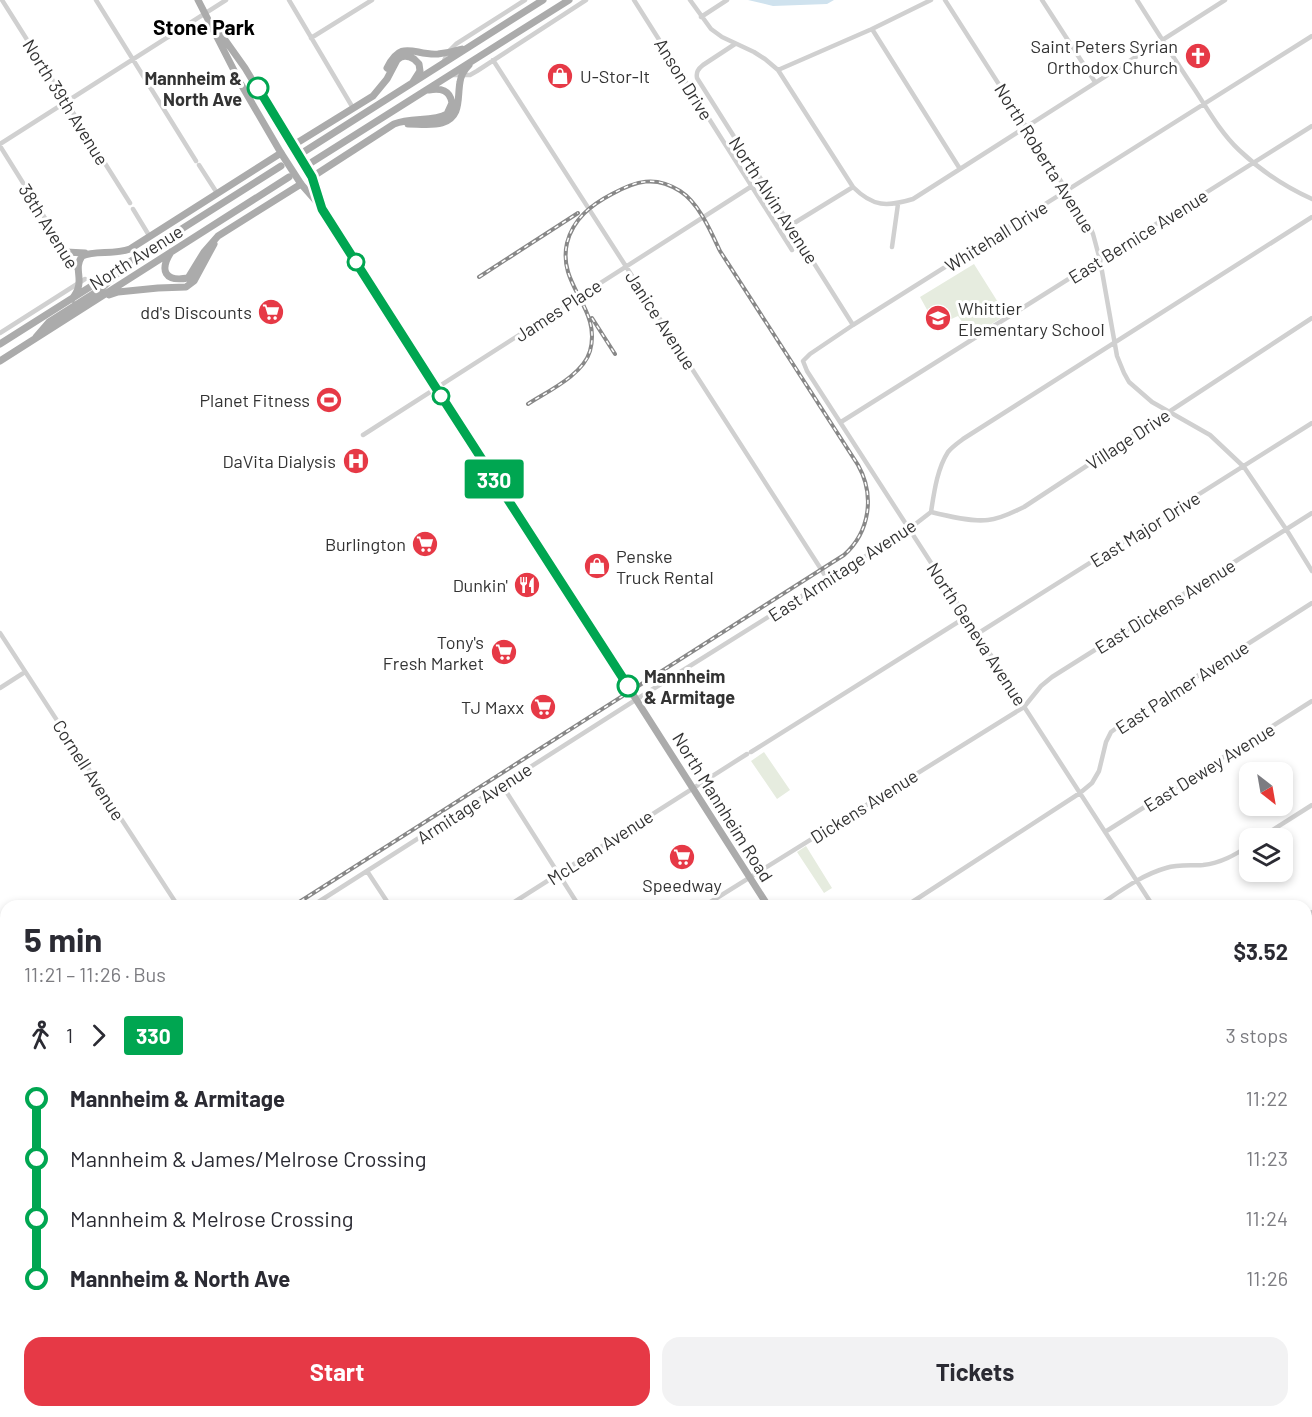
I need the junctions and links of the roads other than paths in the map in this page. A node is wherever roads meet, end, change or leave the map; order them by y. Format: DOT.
graph roads {
  1 [pos="2,0"];
  2 [pos="96,0"];
  3 [pos="198,0"];
  4 [pos="226,0"];
  5 [pos="289,0"];
  6 [pos="372,0"];
  7 [pos="525,0"];
  8 [pos="543,0"];
  9 [pos="568,0"];
  10 [pos="585,0"];
  11 [pos="634,0"];
  12 [pos="690,0"];
  13 [pos="727,0"];
  14 [pos="931,0"];
  15 [pos="945,0"];
  16 [pos="1042,0"];
  17 [pos="1137,0"];
  18 [pos="1225,0"];
  19 [pos="572,9"];
  20 [pos="206,13"];
  21 [pos="701,17"];
  22 [pos="872,29"];
  23 [pos="1312,36"];
  24 [pos="311,38"];
  25 [pos="1162,40"];
  26 [pos="735,44"];
  27 [pos="471,46"];
  28 [pos="448,52"];
  29 [pos="133,60"];
  30 [pos="473,60"];
  31 [pos="493,60"];
  32 [pos="442,64"];
  33 [pos="778,70"];
  34 [pos="462,74"];
  35 [pos="449,75"];
  36 [pos="413,82"];
  37 [pos="1095,82"];
  38 [pos="378,90"];
  39 [pos="426,90"];
  40 [pos="65,102"];
  41 [pos="1204,104"];
  42 [pos="353,108"];
  43 [pos="1312,126"];
  44 [pos="1026,127"];
  45 [pos="385,130"];
  46 [pos="0,145"];
  47 [pos="292,146"];
  48 [pos="281,153"];
  49 [pos="302,153"];
  50 [pos="1254,163"];
  51 [pos="309,164"];
  52 [pos="282,166"];
  53 [pos="960,169"];
  54 [pos="288,177"];
  55 [pos="312,177"];
  56 [pos="301,184"];
  57 [pos="752,186"];
  58 [pos="853,187"];
  59 [pos="1068,191"];
  60 [pos="217,193"];
  61 [pos="1312,199"];
  62 [pos="130,203"];
  63 [pos="898,204"];
  64 [pos="133,209"];
  65 [pos="322,209"];
  66 [pos="1312,217"];
  67 [pos="791,225"];
  68 [pos="218,236"];
  69 [pos="150,237"];
  70 [pos="892,247"];
  71 [pos="792,250"];
  72 [pos="66,252"];
  73 [pos="171,252"];
  74 [pos="91,253"];
  75 [pos="1100,260"];
  76 [pos="129,262"];
  77 [pos="626,267"];
  78 [pos="104,278"];
  79 [pos="82,279"];
  80 [pos="101,297"];
  81 [pos="72,299"];
  82 [pos="1312,318"];
  83 [pos="854,325"];
  84 [pos="0,333"];
  85 [pos="33,340"];
  86 [pos="1114,343"];
  87 [pos="0,344"];
  88 [pos="0,361"];
  89 [pos="803,361"];
  90 [pos="436,388"];
  91 [pos="1169,412"];
  92 [pos="841,422"];
  93 [pos="1312,423"];
  94 [pos="363,435"];
  95 [pos="1244,467"];
  96 [pos="931,512"];
  97 [pos="1312,513"];
  98 [pos="909,529"];
  99 [pos="1286,529"];
  100 [pos="1312,570"];
  101 [pos="828,580"];
  102 [pos="1312,603"];
  103 [pos="966,617"];
  104 [pos="0,633"];
  105 [pos="977,634"];
  106 [pos="25,672"];
  107 [pos="0,688"];
  108 [pos="637,699"];
  109 [pos="1312,701"];
  110 [pos="1024,706"];
  111 [pos="502,785"];
  112 [pos="693,788"];
  113 [pos="1080,793"];
  114 [pos="1312,805"];
  115 [pos="1276,828"];
  116 [pos="1105,832"];
  117 [pos="1239,852"];
  118 [pos="367,871"];
  119 [pos="559,874"];
  120 [pos="749,877"];
  121 [pos="1137,881"];
  122 [pos="174,900"];
  123 [pos="321,900"];
  124 [pos="386,900"];
  125 [pos="518,900"];
  126 [pos="575,900"];
  127 [pos="713,900"];
  128 [pos="764,900"];
  129 [pos="915,900"];
  130 [pos="1107,900"];
  131 [pos="1149,900"];
  1 -- 40 [label="street, North 39th Avenue"];
  2 -- 29 [label="street"];
  3 -- 20 [label="main road, North Mannheim Road"];
  4 -- 20 [label="street"];
  5 -- 24 [label="street"];
  6 -- 24 [label="street"];
  7 -- 28 [label="street"];
  8 -- 27 [label="main road"];
  9 -- 19 [label="street"];
  9 -- 30 [label="main road"];
  10 -- 19 [label="street"];
  11 -- 57 [label="street, Anson Drive"];
  12 -- 21 [label="street"];
  13 -- 21 [label="street"];
  14 -- 22 [label="street"];
  15 -- 44 [label="street, North Roberta Avenue"];
  16 -- 37 [label="street"];
  17 -- 25 [label="street"];
  18 -- 25 [label="street"];
  19 -- 31 [label="street"];
  20 -- 29 [label="street"];
  20 -- 47 [label="main road, North Mannheim Road"];
  20 -- 48 [label="main road, North Mannheim Road"];
  21 -- 26 [label="street"];
  22 -- 33 [label="street"];
  22 -- 53 [label="street"];
  23 -- 41 [label="street, Whitehall Drive"];
  24 -- 42 [label="street"];
  25 -- 37 [label="street"];
  25 -- 41 [label="street"];
  26 -- 33 [label="street"];
  26 -- 67 [label="street, North Alvin Avenue"];
  27 -- 28 [label="main road"];
  27 -- 32 [label="main road"];
  28 -- 32 [label="street"];
  28 -- 38 [label="main road"];
  29 -- 40 [label="street"];
  29 -- 60 [label="street"];
  30 -- 34 [label="main road"];
  30 -- 35 [label="main road"];
  31 -- 34 [label="street"];
  31 -- 77 [label="street, Janice Avenue"];
  32 -- 36 [label="main road"];
  33 -- 58 [label="street"];
  34 -- 35 [label="street"];
  34 -- 45 [label="main road"];
  35 -- 39 [label="main road"];
  36 -- 38 [label="main road"];
  36 -- 49 [label="main road"];
  37 -- 44 [label="street"];
  38 -- 42 [label="main road"];
  39 -- 45 [label="main road"];
  39 -- 51 [label="main road"];
  40 -- 46 [label="street"];
  40 -- 62 [label="street, North 39th Avenue"];
  41 -- 50 [label="street"];
  41 -- 59 [label="street, Whitehall Drive"];
  42 -- 47 [label="main road"];
  43 -- 50 [label="street, East Bernice Avenue"];
  44 -- 53 [label="street"];
  44 -- 59 [label="street, North Roberta Avenue"];
  45 -- 55 [label="main road"];
  46 -- 72 [label="street, 38th Avenue"];
  47 -- 55 [label="main road, North Mannheim Road, bridge"];
  48 -- 56 [label="main road, North Mannheim Road, bridge"];
  48 -- 60 [label="main road"];
  50 -- 61 [label="street"];
  50 -- 75 [label="street, East Bernice Avenue"];
  52 -- 76 [label="main road, North Avenue"];
  53 -- 63 [label="street"];
  54 -- 73 [label="main road, North Avenue"];
  55 -- 65 [label="main road, North Mannheim Road"];
  56 -- 65 [label="main road, North Mannheim Road"];
  56 -- 68 [label="main road"];
  57 -- 71 [label="street, Anson Drive"];
  57 -- 77 [label="street, James Place"];
  58 -- 63 [label="street"];
  58 -- 67 [label="street"];
  59 -- 75 [label="street, North Roberta Avenue"];
  59 -- 83 [label="street, Whitehall Drive"];
  60 -- 69 [label="main road"];
  63 -- 70 [label="street"];
  64 -- 69 [label="street"];
  65 -- 90 [label="main road, North Mannheim Road"];
  66 -- 86 [label="street, East Armitage Avenue"];
  67 -- 83 [label="street, North Alvin Avenue"];
  68 -- 73 [label="main road"];
  68 -- 80 [label="main road"];
  69 -- 74 [label="main road"];
  72 -- 74 [label="main road"];
  72 -- 79 [label="street, 38th Avenue"];
  73 -- 80 [label="main road, North Avenue"];
  74 -- 79 [label="main road"];
  75 -- 86 [label="street, North Roberta Avenue"];
  75 -- 92 [label="street, East Bernice Avenue"];
  76 -- 78 [label="main road, North Avenue"];
  76 -- 85 [label="main road"];
  77 -- 90 [label="street, James Place"];
  77 -- 101 [label="street, Janice Avenue"];
  78 -- 79 [label="main road"];
  78 -- 81 [label="main road, North Avenue"];
  79 -- 81 [label="main road"];
  79 -- 84 [label="street, North Avenue"];
  80 -- 85 [label="main road, North Avenue"];
  81 -- 87 [label="main road, North Avenue"];
  82 -- 91 [label="street, Village Drive"];
  83 -- 89 [label="street, Whitehall Drive"];
  85 -- 88 [label="main road, North Avenue"];
  86 -- 91 [label="street, North Roberta Avenue"];
  86 -- 96 [label="street, East Armitage Avenue"];
  89 -- 92 [label="street, North Geneva Avenue"];
  90 -- 94 [label="street, James Place"];
  90 -- 108 [label="main road, North Mannheim Road"];
  91 -- 95 [label="street, North Roberta Avenue"];
  91 -- 96 [label="street, Village Drive"];
  92 -- 98 [label="street, North Geneva Avenue"];
  93 -- 95 [label="street, East Major Drive"];
  95 -- 99 [label="street, North Roberta Avenue"];
  95 -- 105 [label="street, East Major Drive"];
  96 -- 98 [label="street, East Armitage Avenue"];
  97 -- 99 [label="street, East Dickens Avenue"];
  98 -- 101 [label="street, East Armitage Avenue"];
  98 -- 103 [label="street, North Geneva Avenue"];
  99 -- 100 [label="street, North Roberta Avenue"];
  99 -- 110 [label="street, East Dickens Avenue"];
  101 -- 108 [label="street, East Armitage Avenue"];
  102 -- 113 [label="street, East Palmer Avenue"];
  103 -- 105 [label="street, North Geneva Avenue"];
  103 -- 112 [label="street"];
  104 -- 106 [label="street, Cornell Avenue"];
  105 -- 110 [label="street, North Geneva Avenue"];
  106 -- 107 [label="street"];
  106 -- 122 [label="street, Cornell Avenue"];
  108 -- 111 [label="street, Armitage Avenue"];
  108 -- 112 [label="main road, North Mannheim Road"];
  109 -- 116 [label="street, East Dewey Avenue"];
  110 -- 113 [label="street, North Geneva Avenue"];
  110 -- 120 [label="street, Dickens Avenue"];
  111 -- 118 [label="street, Armitage Avenue"];
  111 -- 119 [label="street"];
  112 -- 119 [label="street, McLean Avenue"];
  112 -- 120 [label="main road, North Mannheim Road"];
  113 -- 116 [label="street, North Geneva Avenue"];
  113 -- 129 [label="street, East Palmer Avenue"];
  114 -- 115 [label="street"];
  116 -- 121 [label="street, North Geneva Avenue"];
  117 -- 121 [label="street"];
  118 -- 123 [label="street, Armitage Avenue"];
  118 -- 124 [label="street"];
  119 -- 125 [label="street, McLean Avenue"];
  119 -- 126 [label="street"];
  120 -- 127 [label="street, Dickens Avenue"];
  120 -- 128 [label="main road, North Mannheim Road"];
  121 -- 130 [label="street"];
  121 -- 131 [label="street, North Geneva Avenue"];
}
